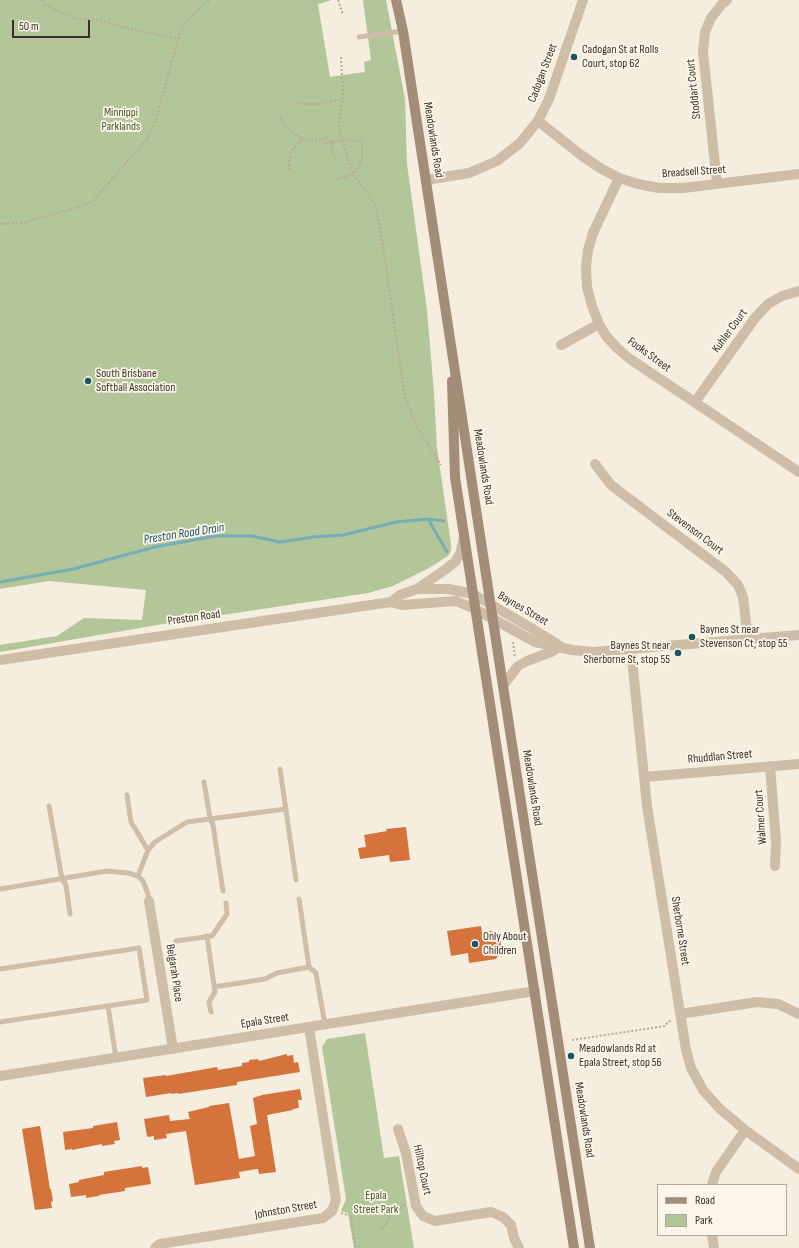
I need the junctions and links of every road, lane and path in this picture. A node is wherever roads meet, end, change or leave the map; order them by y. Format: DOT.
graph roads {
  1 [pos="42,0"];
  2 [pos="211,0"];
  3 [pos="338,0"];
  4 [pos="396,0"];
  5 [pos="583,0"];
  6 [pos="727,0"];
  7 [pos="206,1"];
  8 [pos="343,15"];
  9 [pos="403,31"];
  10 [pos="359,37"];
  11 [pos="178,39"];
  12 [pos="341,57"];
  13 [pos="342,99"];
  14 [pos="296,101"];
  15 [pos="280,114"];
  16 [pos="538,121"];
  17 [pos="303,138"];
  18 [pos="342,140"];
  19 [pos="333,142"];
  20 [pos="322,144"];
  21 [pos="335,159"];
  22 [pos="290,170"];
  23 [pos="353,174"];
  24 [pos="799,174"];
  25 [pos="619,178"];
  26 [pos="335,180"];
  27 [pos="426,180"];
  28 [pos="718,183"];
  29 [pos="0,224"];
  30 [pos="799,291"];
  31 [pos="599,324"];
  32 [pos="450,331"];
  33 [pos="561,345"];
  34 [pos="694,402"];
  35 [pos="595,464"];
  36 [pos="441,465"];
  37 [pos="799,472"];
  38 [pos="464,537"];
  39 [pos="417,589"];
  40 [pos="472,594"];
  41 [pos="391,602"];
  42 [pos="491,605"];
  43 [pos="475,609"];
  44 [pos="493,620"];
  45 [pos="799,635"];
  46 [pos="512,636"];
  47 [pos="748,639"];
  48 [pos="560,646"];
  49 [pos="631,649"];
  50 [pos="0,660"];
  51 [pos="516,663"];
  52 [pos="503,686"];
  53 [pos="799,764"];
  54 [pos="770,766"];
  55 [pos="280,769"];
  56 [pos="644,777"];
  57 [pos="204,782"];
  58 [pos="127,795"];
  59 [pos="49,806"];
  60 [pos="286,809"];
  61 [pos="210,818"];
  62 [pos="148,850"];
  63 [pos="775,866"];
  64 [pos="138,876"];
  65 [pos="62,880"];
  66 [pos="296,880"];
  67 [pos="0,889"];
  68 [pos="223,891"];
  69 [pos="299,899"];
  70 [pos="149,901"];
  71 [pos="226,903"];
  72 [pos="70,914"];
  73 [pos="207,936"];
  74 [pos="176,941"];
  75 [pos="309,967"];
  76 [pos="0,969"];
  77 [pos="214,987"];
  78 [pos="535,991"];
  79 [pos="108,1006"];
  80 [pos="211,1012"];
  81 [pos="799,1014"];
  82 [pos="680,1016"];
  83 [pos="0,1022"];
  84 [pos="325,1025"];
  85 [pos="309,1027"];
  86 [pos="572,1040"];
  87 [pos="173,1049"];
  88 [pos="116,1058"];
  89 [pos="0,1076"];
  90 [pos="398,1129"];
  91 [pos="745,1130"];
  92 [pos="799,1169"];
  93 [pos="712,1184"];
  94 [pos="415,1204"];
  95 [pos="332,1211"];
  96 [pos="382,1229"];
  97 [pos="712,1236"];
  98 [pos="155,1248"];
  99 [pos="355,1248"];
  100 [pos="519,1248"];
  101 [pos="574,1248"];
  102 [pos="590,1248"];
  103 [pos="714,1248"];
  1 -- 11 [label="path"];
  2 -- 7 [label="path"];
  3 -- 8 [label="path"];
  4 -- 9 [label="main road, Meadowlands Road"];
  5 -- 16 [label="street, Cadogan Street"];
  6 -- 28 [label="street, Stoddart Court"];
  7 -- 11 [label="path"];
  9 -- 10 [label="lane"];
  9 -- 27 [label="main road, Meadowlands Road"];
  11 -- 29 [label="path"];
  12 -- 13 [label="path"];
  13 -- 14 [label="path"];
  13 -- 18 [label="path"];
  15 -- 17 [label="path"];
  16 -- 25 [label="street, Breadsell Street"];
  16 -- 27 [label="street, Cadogan Street"];
  17 -- 19 [label="path"];
  17 -- 22 [label="path"];
  18 -- 19 [label="path"];
  18 -- 23 [label="path"];
  18 -- 23 [label="path"];
  19 -- 20 [label="path"];
  19 -- 21 [label="path"];
  23 -- 26 [label="path"];
  23 -- 36 [label="path"];
  24 -- 28 [label="street, Breadsell Street"];
  25 -- 28 [label="street, Breadsell Street"];
  25 -- 31 [label="street, Fooks Street"];
  27 -- 32 [label="main road, Meadowlands Road"];
  30 -- 34 [label="street, Kuhler Court"];
  31 -- 33 [label="street"];
  31 -- 34 [label="street, Fooks Street"];
  32 -- 38 [label="main road, Meadowlands Road"];
  32 -- 42 [label="main road, Meadowlands Road"];
  34 -- 37 [label="street, Fooks Street"];
  35 -- 47 [label="street, Stevenson Court"];
  38 -- 39 [label="street"];
  38 -- 40 [label="main road, Meadowlands Road"];
  39 -- 40 [label="street, Preston Road"];
  39 -- 41 [label="street, Preston Road"];
  40 -- 42 [label="street, Baynes Street"];
  40 -- 43 [label="main road, Meadowlands Road"];
  41 -- 43 [label="street, Preston Road"];
  41 -- 50 [label="street, Preston Road"];
  42 -- 44 [label="main road, Meadowlands Road"];
  42 -- 48 [label="street, Baynes Street"];
  43 -- 44 [label="street, Baynes Street"];
  43 -- 78 [label="main road, Meadowlands Road"];
  44 -- 48 [label="street, Baynes Street"];
  44 -- 52 [label="main road, Meadowlands Road"];
  45 -- 47 [label="street, Baynes Street"];
  46 -- 51 [label="path"];
  47 -- 49 [label="street, Baynes Street"];
  48 -- 49 [label="street, Baynes Street"];
  48 -- 52 [label="street"];
  49 -- 56 [label="street, Sherborne Street"];
  52 -- 102 [label="main road, Meadowlands Road"];
  53 -- 54 [label="street, Rhuddlan Street"];
  54 -- 56 [label="street, Rhuddlan Street"];
  54 -- 63 [label="street, Walmer Court"];
  55 -- 60 [label="lane"];
  56 -- 82 [label="street, Sherborne Street"];
  57 -- 61 [label="lane"];
  58 -- 62 [label="lane"];
  59 -- 65 [label="lane"];
  60 -- 61 [label="lane"];
  60 -- 66 [label="lane"];
  61 -- 62 [label="lane"];
  61 -- 68 [label="lane"];
  62 -- 64 [label="lane"];
  64 -- 65 [label="lane"];
  64 -- 70 [label="lane"];
  65 -- 67 [label="lane"];
  65 -- 72 [label="lane"];
  69 -- 75 [label="lane"];
  70 -- 87 [label="street, Belgarah Place"];
  71 -- 73 [label="lane"];
  73 -- 74 [label="lane"];
  73 -- 77 [label="lane"];
  75 -- 77 [label="lane"];
  75 -- 84 [label="lane"];
  76 -- 79 [label="lane"];
  77 -- 80 [label="lane"];
  78 -- 84 [label="street, Epala Street"];
  78 -- 101 [label="main road, Meadowlands Road"];
  79 -- 83 [label="lane"];
  79 -- 88 [label="lane"];
  81 -- 82 [label="street"];
  82 -- 86 [label="path"];
  82 -- 91 [label="street, Sherborne Street"];
  84 -- 85 [label="street, Epala Street"];
  85 -- 87 [label="street, Epala Street"];
  85 -- 95 [label="street, Johnston Street"];
  87 -- 88 [label="street, Epala Street"];
  88 -- 89 [label="street, Epala Street"];
  90 -- 94 [label="street, Hilltop Court"];
  91 -- 92 [label="street, Sherborne Street"];
  91 -- 93 [label="street"];
  94 -- 96 [label="path"];
  94 -- 100 [label="street, Hilltop Court"];
  95 -- 98 [label="street, Johnston Street"];
  95 -- 99 [label="path"];
  97 -- 103 [label="street"];
}
